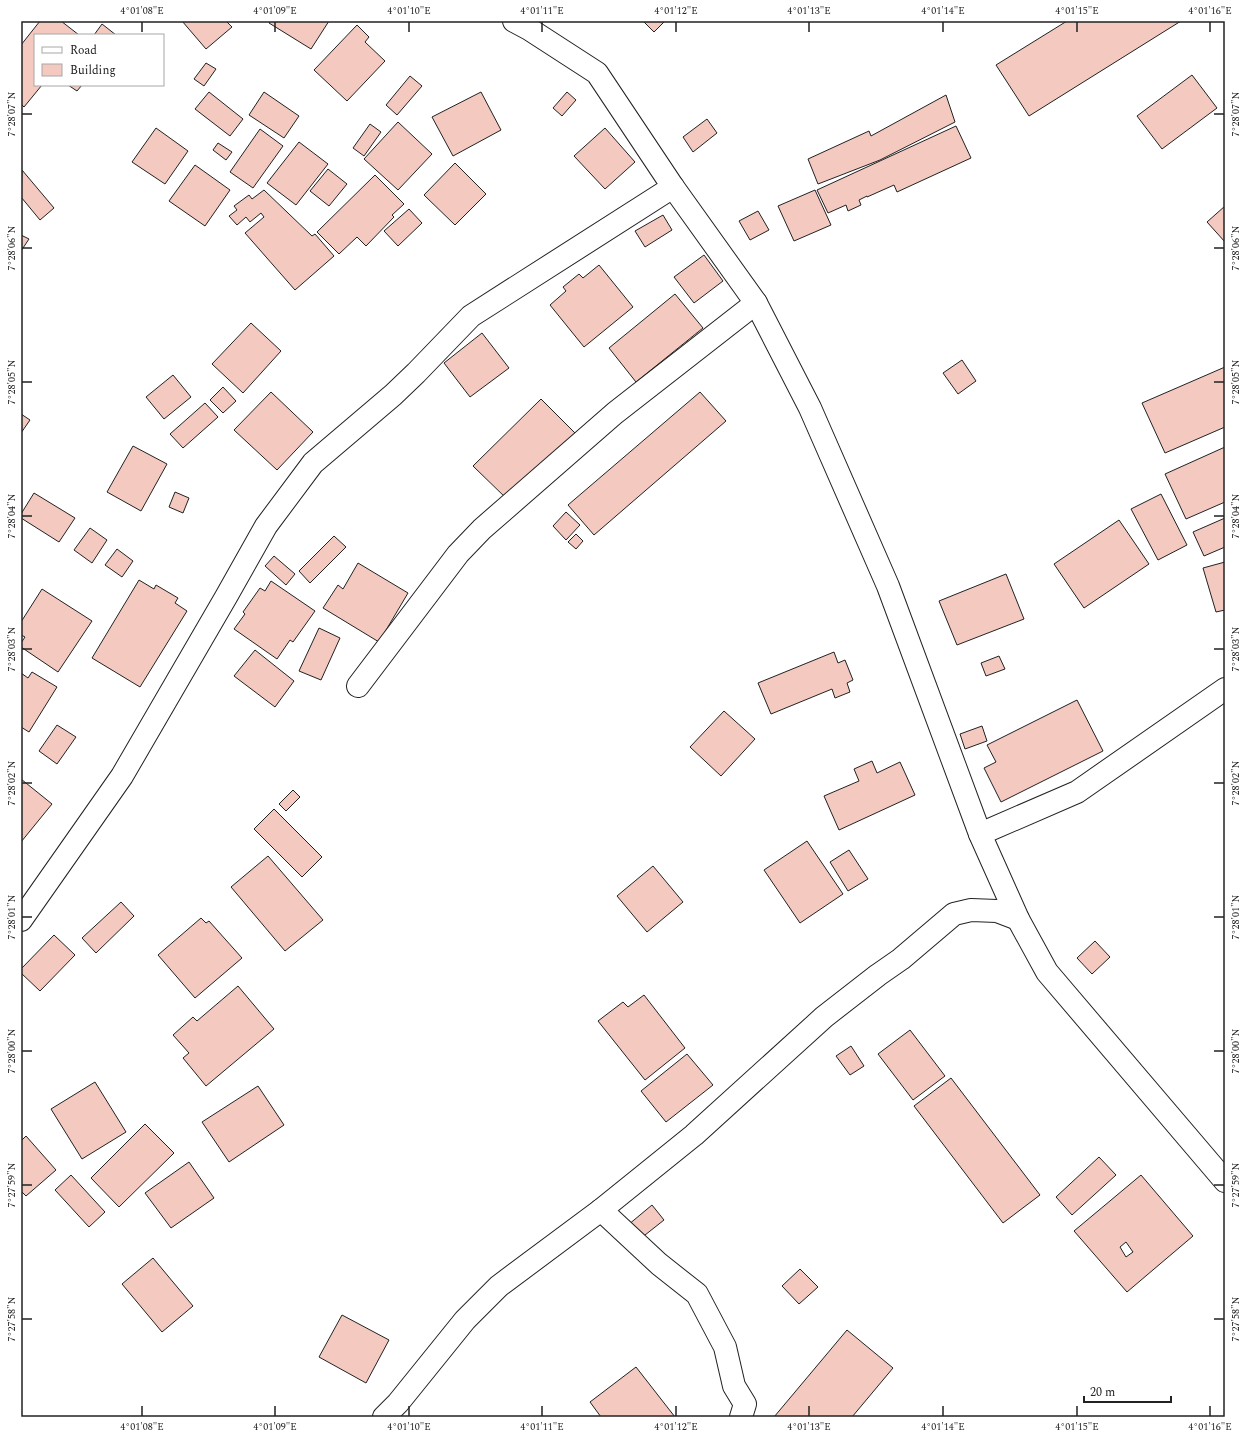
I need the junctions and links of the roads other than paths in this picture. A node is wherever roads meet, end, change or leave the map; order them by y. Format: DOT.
graph roads {
  1 [pos="526,24"];
  2 [pos="673,187"];
  3 [pos="756,303"];
  4 [pos="358,686"];
  5 [pos="1225,689"];
  6 [pos="980,834"];
  7 [pos="1018,919"];
  8 [pos="21,920"];
  9 [pos="1225,1181"];
  10 [pos="601,1210"];
  11 [pos="384,1417"];
  12 [pos="741,1417"];
  1 -- 2 [label="street"];
  2 -- 3 [label="street"];
  2 -- 8 [label="street"];
  3 -- 4 [label="street"];
  3 -- 6 [label="street"];
  5 -- 6 [label="street"];
  6 -- 7 [label="street"];
  7 -- 9 [label="street"];
  7 -- 10 [label="street"];
  10 -- 11 [label="street"];
  10 -- 12 [label="street"];
}
